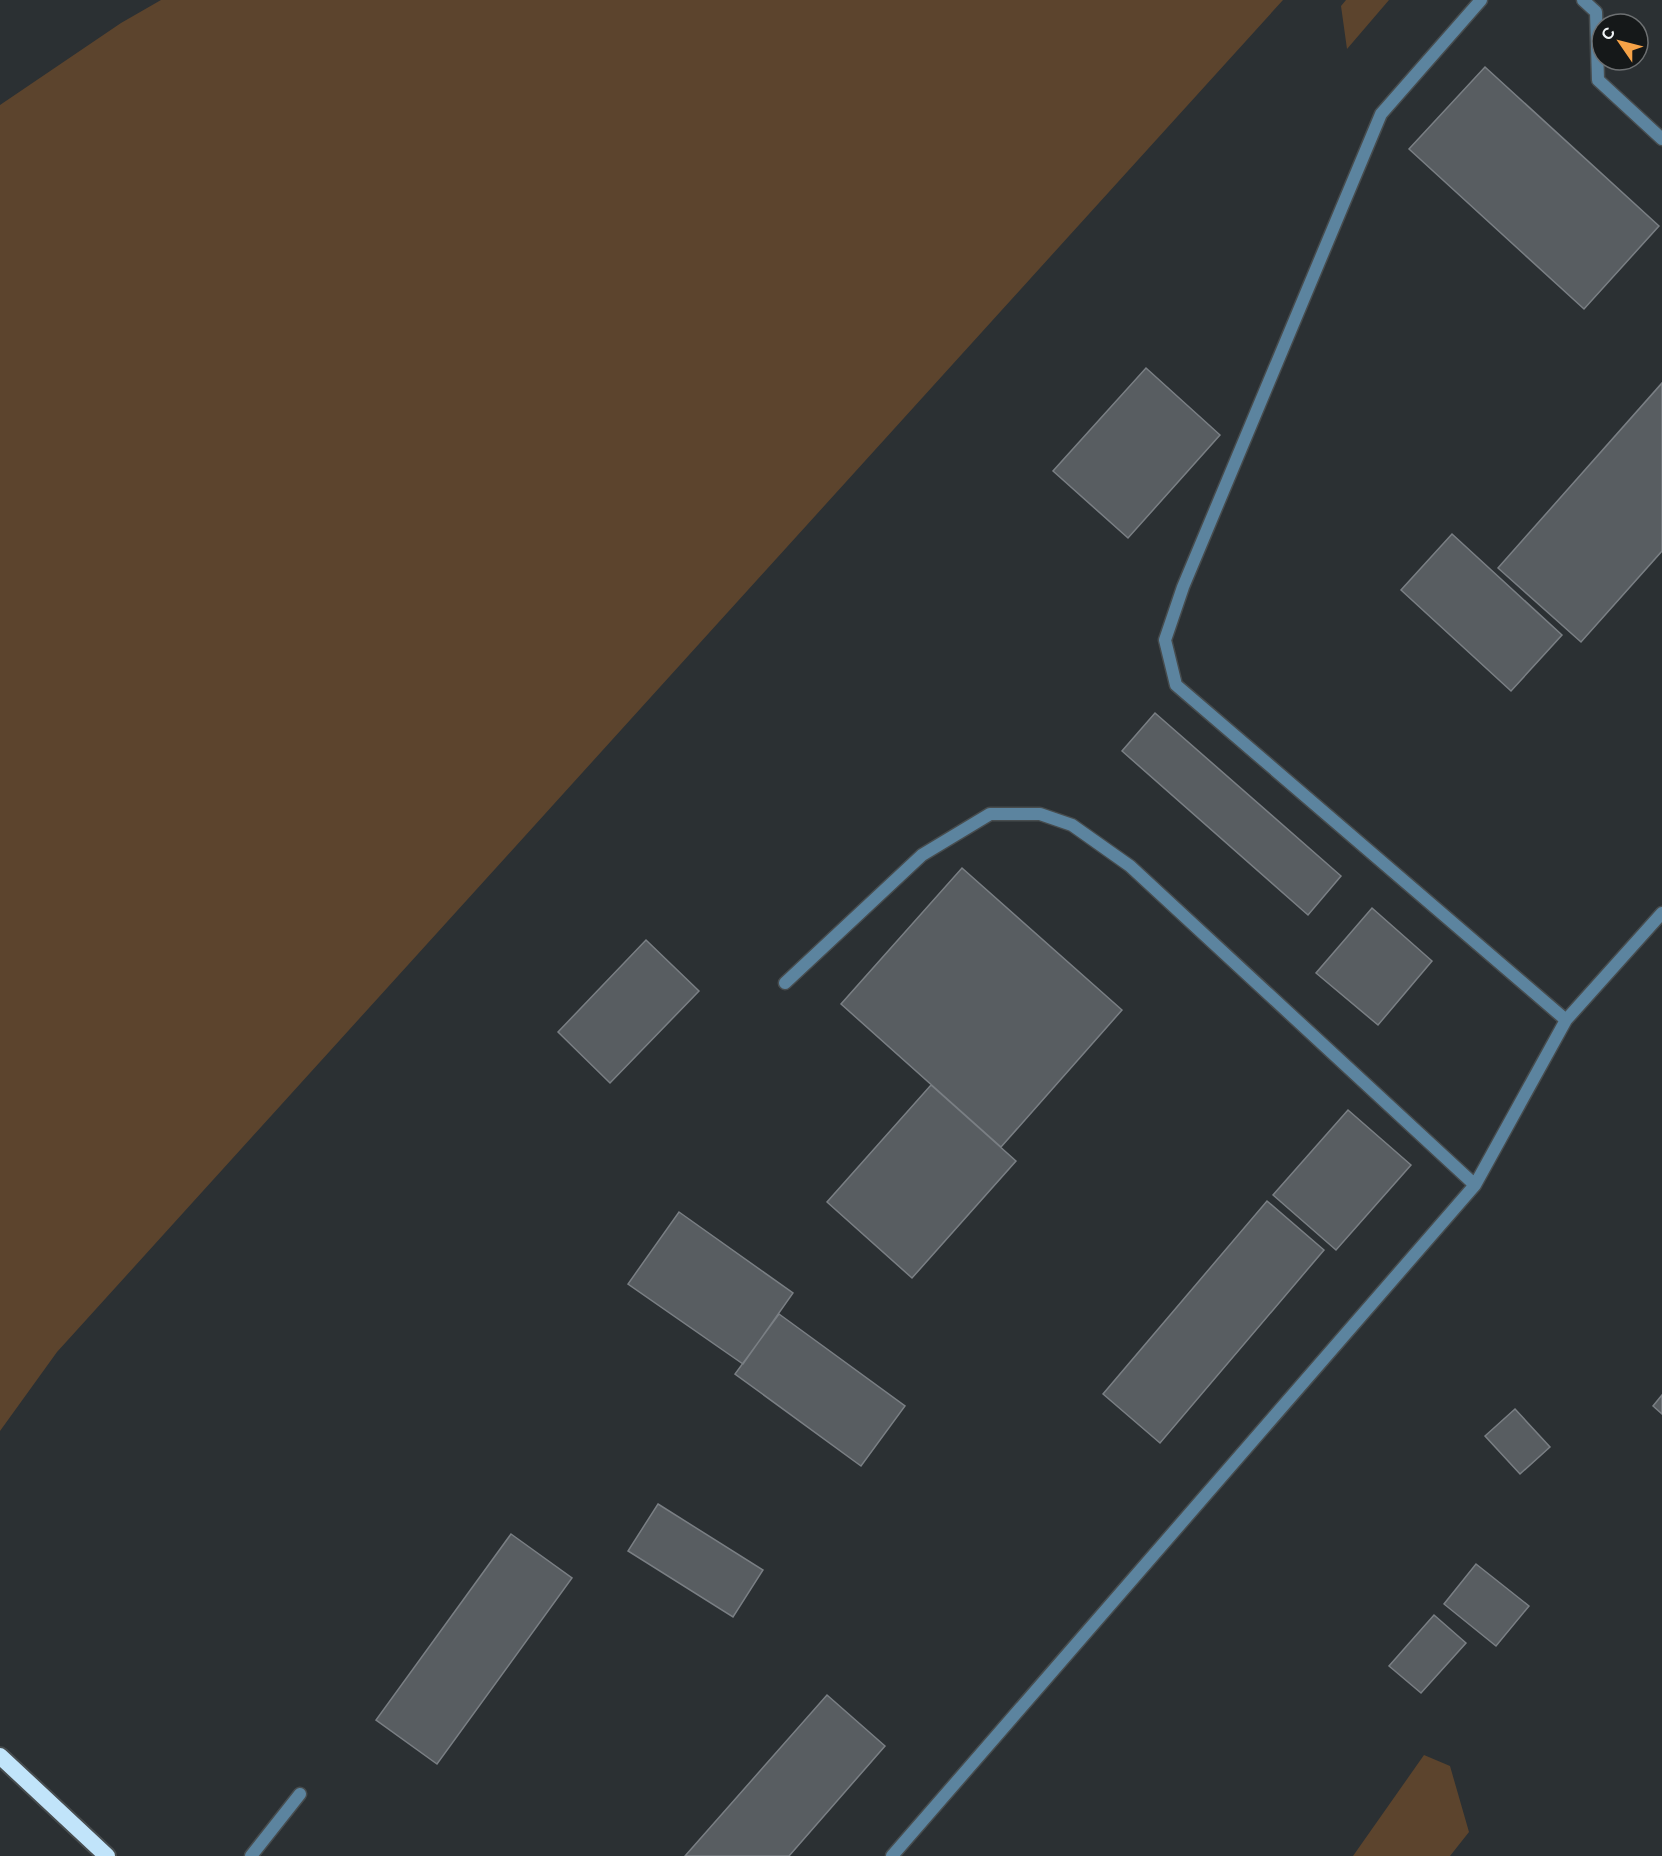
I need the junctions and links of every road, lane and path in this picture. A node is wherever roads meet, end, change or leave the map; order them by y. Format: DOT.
graph roads {
  1 [pos="1481,0"];
  2 [pos="1583,0"];
  3 [pos="1662,139"];
  4 [pos="1662,913"];
  5 [pos="785,983"];
  6 [pos="1566,1020"];
  7 [pos="1474,1185"];
  8 [pos="0,1756"];
  9 [pos="300,1794"];
  10 [pos="106,1856"];
  11 [pos="251,1856"];
  12 [pos="892,1856"];
  1 -- 6 [label="lane"];
  2 -- 3 [label="lane"];
  4 -- 6 [label="lane"];
  5 -- 7 [label="lane"];
  6 -- 7 [label="lane"];
  7 -- 12 [label="lane"];
  8 -- 10 [label="highway"];
  9 -- 11 [label="lane"];
}
